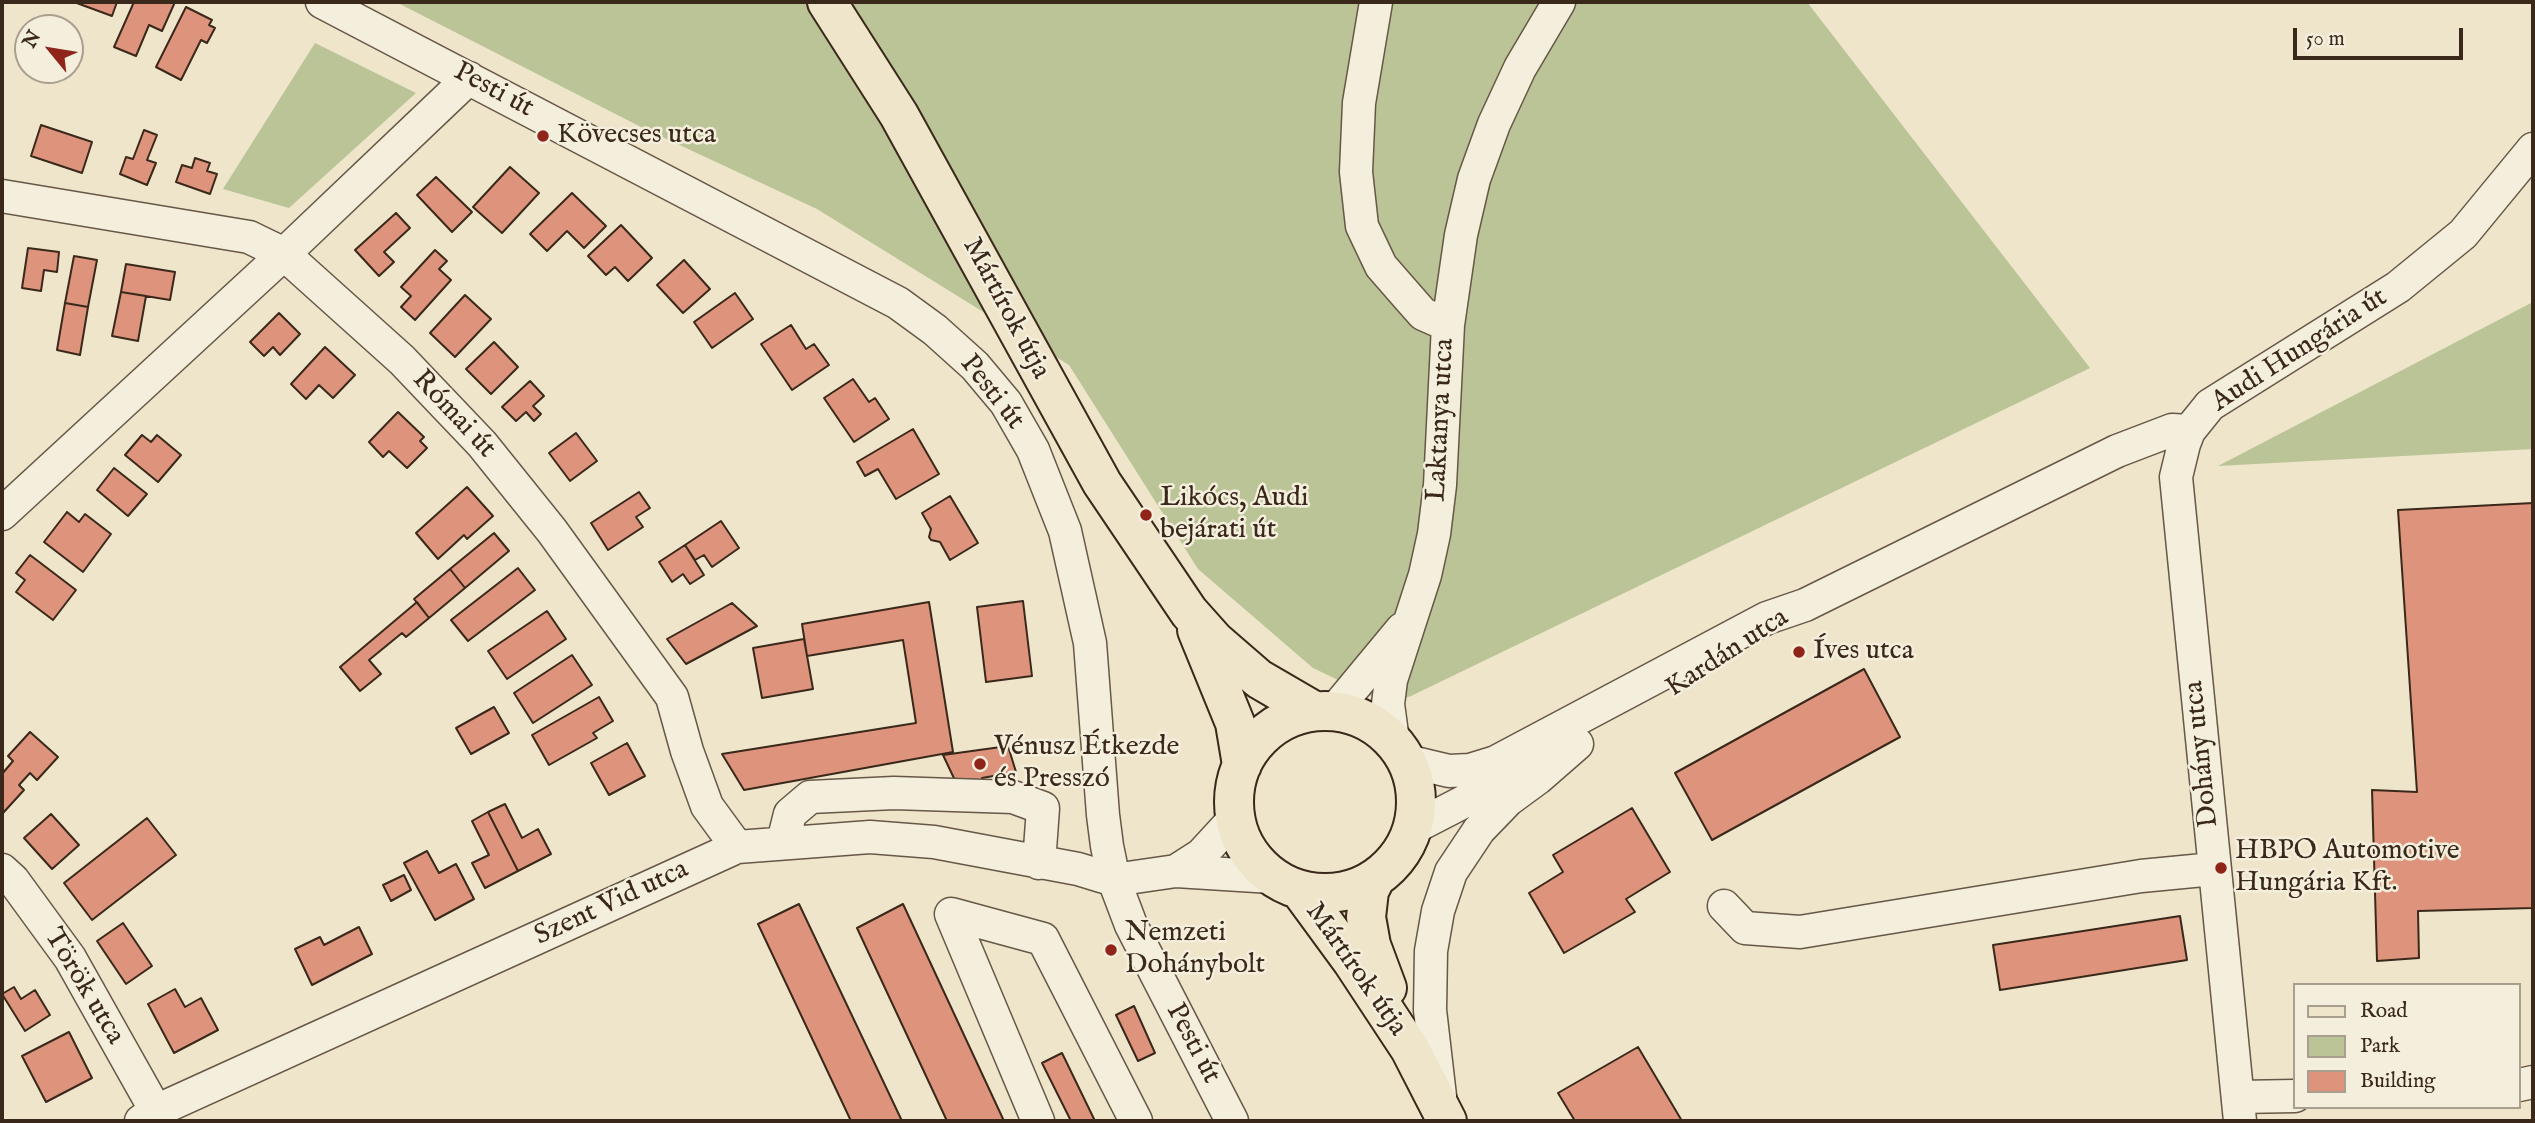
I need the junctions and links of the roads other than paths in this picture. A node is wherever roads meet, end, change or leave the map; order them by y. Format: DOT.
graph roads {
  1 [pos="322,2"];
  2 [pos="827,2"];
  3 [pos="1376,2"];
  4 [pos="1559,2"];
  5 [pos="469,78"];
  6 [pos="2533,149"];
  7 [pos="2,196"];
  8 [pos="284,254"];
  9 [pos="1448,326"];
  10 [pos="2189,431"];
  11 [pos="2,514"];
  12 [pos="1805,604"];
  13 [pos="1189,612"];
  14 [pos="1409,620"];
  15 [pos="1324,711"];
  16 [pos="1577,744"];
  17 [pos="1400,751"];
  18 [pos="1242,765"];
  19 [pos="1235,818"];
  20 [pos="1413,828"];
  21 [pos="783,842"];
  22 [pos="737,847"];
  23 [pos="1039,863"];
  24 [pos="2214,869"];
  25 [pos="2,870"];
  26 [pos="1176,871"];
  27 [pos="1375,879"];
  28 [pos="1114,880"];
  29 [pos="1286,883"];
  30 [pos="1724,906"];
  31 [pos="1410,1049"];
  32 [pos="2294,1096"];
  33 [pos="2239,1109"];
  34 [pos="148,1116"];
  35 [pos="1444,1116"];
  36 [pos="1038,1121"];
  37 [pos="1136,1121"];
  38 [pos="1232,1121"];
  1 -- 5 [label="street, Pesti út"];
  2 -- 13 [label="main road, Mártírok útja"];
  3 -- 9 [label="street, Laktanya utca"];
  4 -- 9 [label="street"];
  5 -- 8 [label="street"];
  5 -- 28 [label="street, Pesti út"];
  6 -- 10 [label="street, Audi Hungária út"];
  7 -- 8 [label="street, Római út"];
  8 -- 11 [label="street"];
  8 -- 22 [label="street, Római út"];
  9 -- 14 [label="street, Laktanya utca"];
  10 -- 12 [label="street, Audi Hungária út"];
  10 -- 24 [label="street, Dohány utca"];
  12 -- 16 [label="street, Kardán utca"];
  12 -- 17 [label="street, Kardán utca"];
  13 -- 15 [label="main road, Mártírok útja"];
  13 -- 18 [label="main road, Mártírok útja"];
  14 -- 15 [label="street, Laktanya utca"];
  14 -- 17 [label="street, Laktanya utca"];
  15 -- 17 [label="main road, Mártírok útja"];
  15 -- 18 [label="main road, Mártírok útja"];
  16 -- 20 [label="street, Kardán utca"];
  16 -- 35 [label="street"];
  17 -- 20 [label="main road, Mártírok útja"];
  18 -- 19 [label="main road, Mártírok útja"];
  19 -- 26 [label="street"];
  19 -- 29 [label="main road, Mártírok útja"];
  20 -- 27 [label="main road, Mártírok útja"];
  21 -- 22 [label="street, Szent Vid utca"];
  21 -- 23 [label="street, Szent Vid utca"];
  21 -- 23 [label="street"];
  22 -- 34 [label="street, Szent Vid utca"];
  23 -- 28 [label="street, Szent Vid utca"];
  24 -- 30 [label="street"];
  24 -- 33 [label="street, Dohány utca"];
  25 -- 34 [label="street, Török utca"];
  26 -- 28 [label="street"];
  26 -- 29 [label="street"];
  27 -- 29 [label="main road, Mártírok útja"];
  27 -- 31 [label="main road, Mártírok útja"];
  28 -- 38 [label="street, Pesti út"];
  29 -- 31 [label="main road, Mártírok útja"];
  31 -- 35 [label="main road, Mártírok útja"];
  32 -- 33 [label="street"];
  36 -- 37 [label="street"];
}
